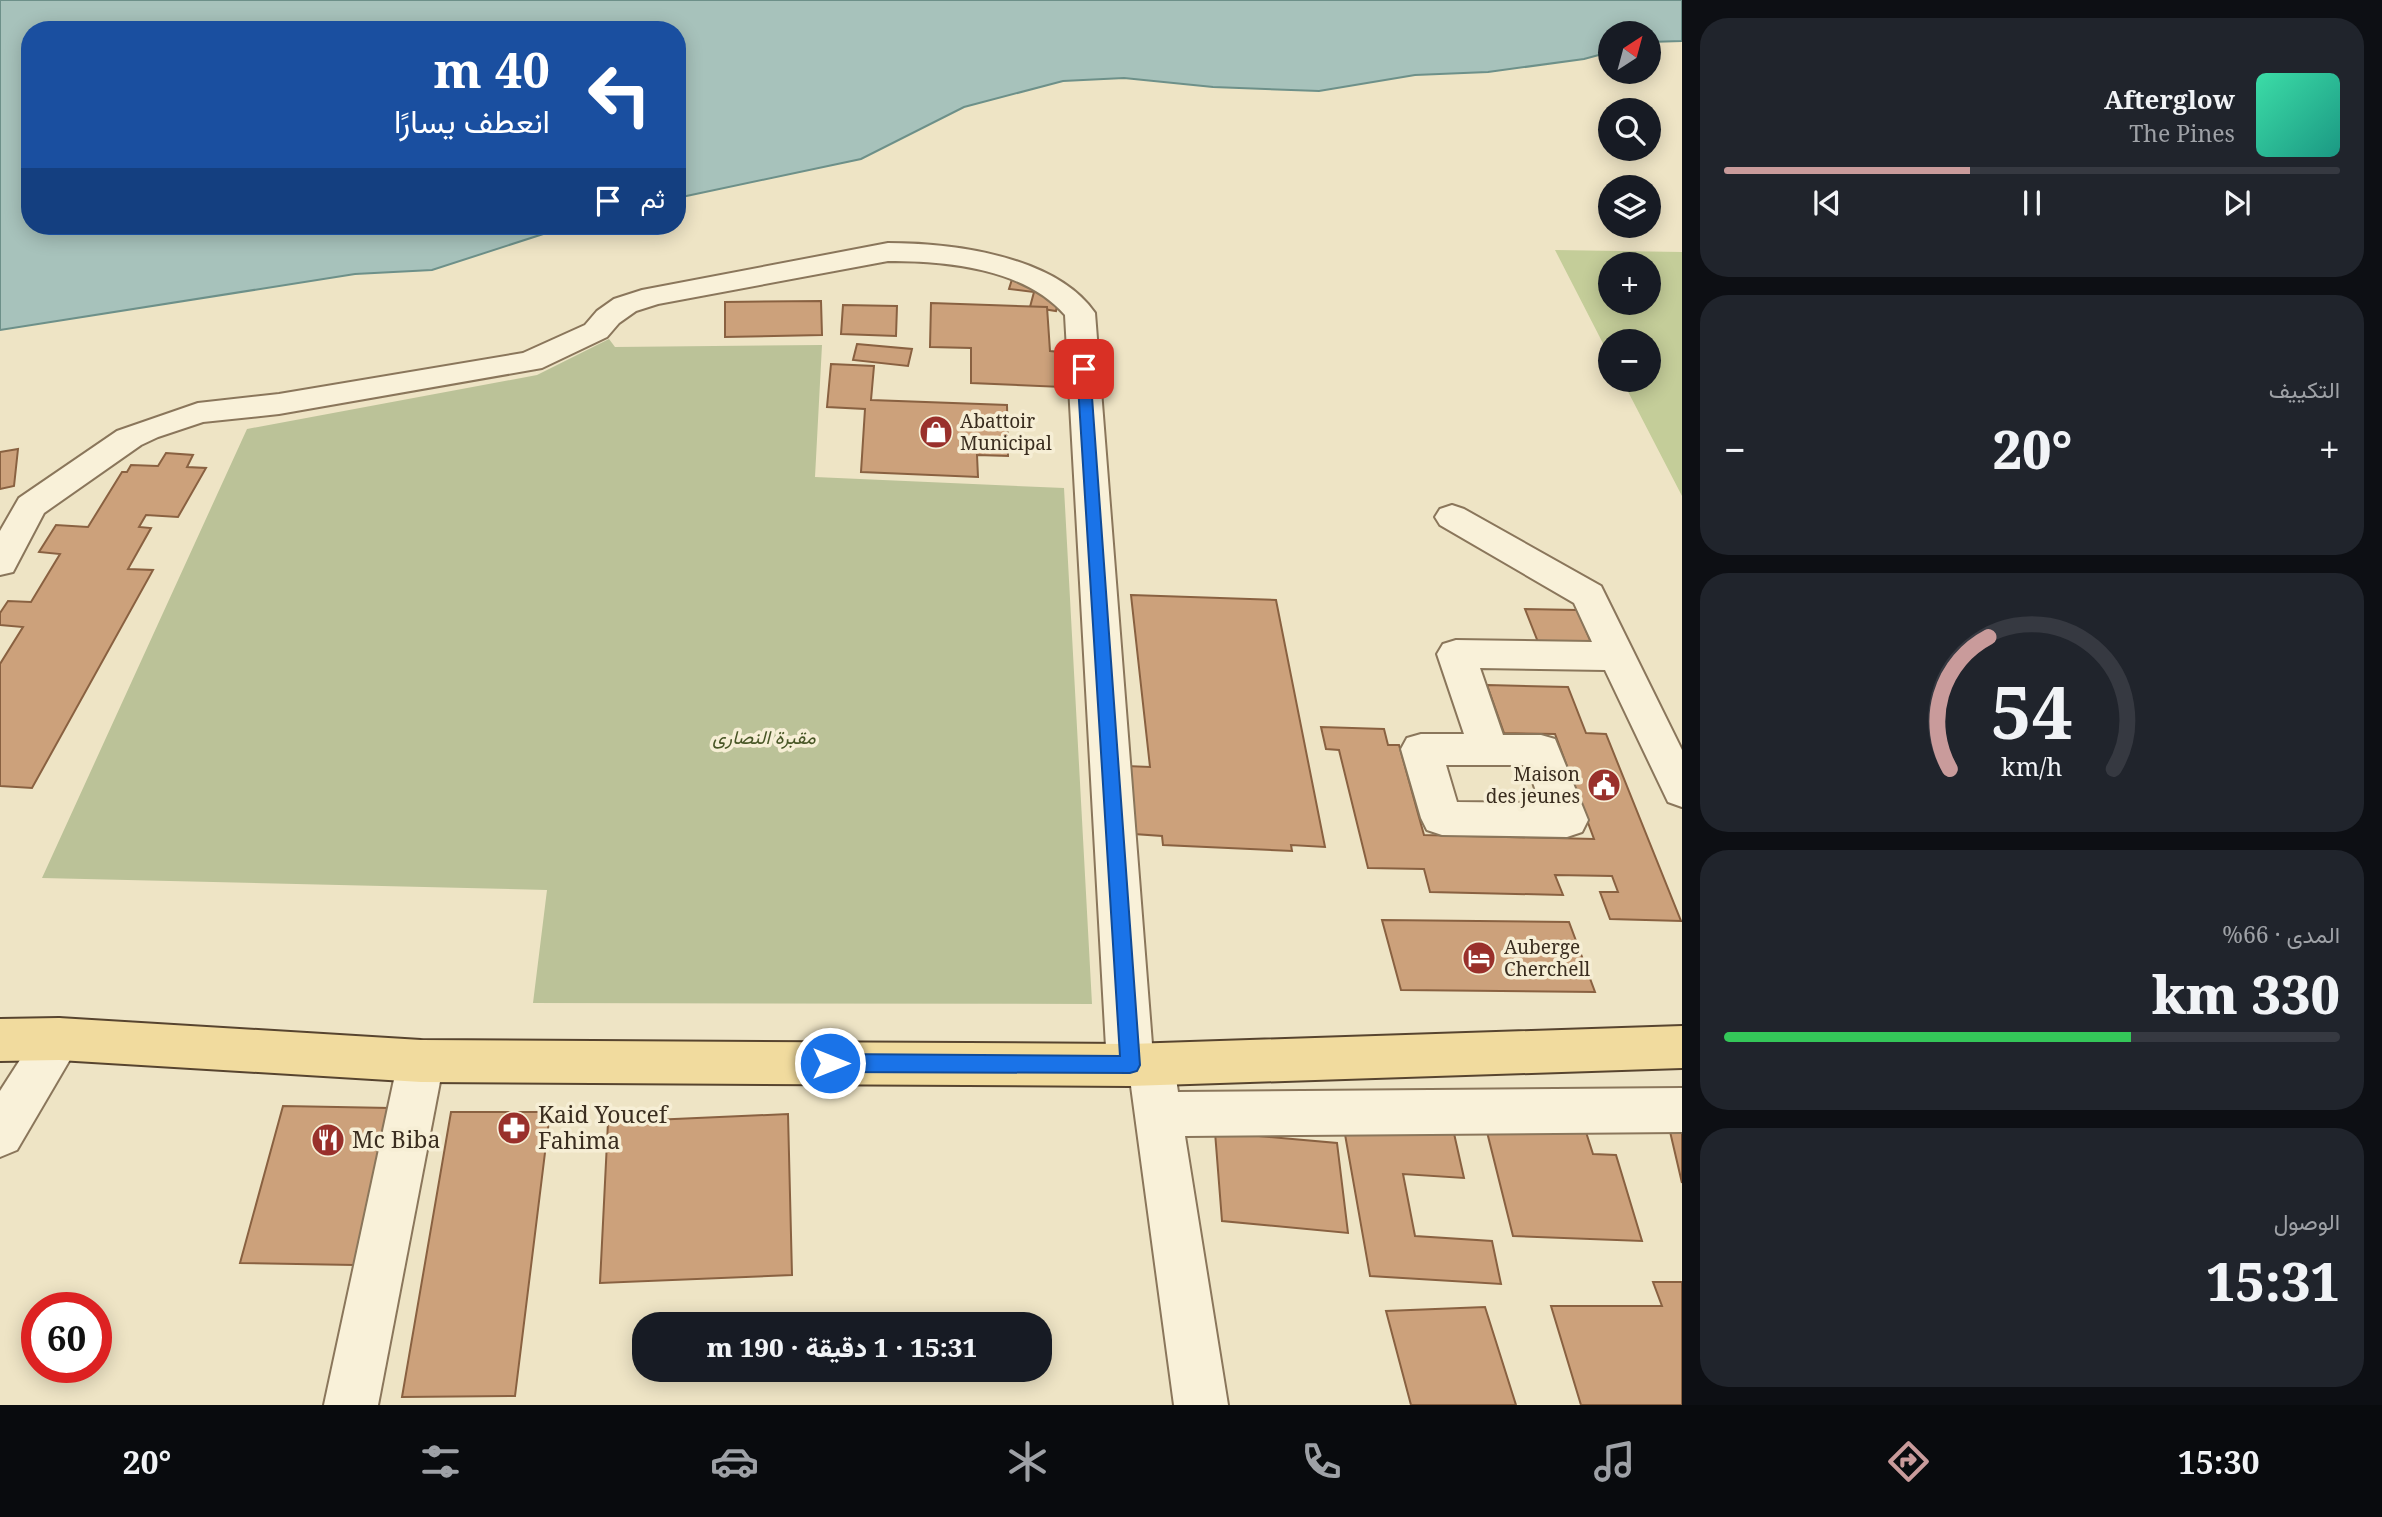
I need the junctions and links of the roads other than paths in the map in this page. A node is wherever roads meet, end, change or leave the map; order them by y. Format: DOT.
graph roads {
  1 [pos="1452,517"];
  2 [pos="0,564"];
  3 [pos="1617,656"];
  4 [pos="1489,750"];
  5 [pos="1682,791"];
  6 [pos="59,1040"];
  7 [pos="0,1041"];
  8 [pos="1682,1047"];
  9 [pos="421,1060"];
  10 [pos="1141,1065"];
  11 [pos="1682,1110"];
  12 [pos="1157,1114"];
  13 [pos="0,1135"];
  14 [pos="351,1405"];
  15 [pos="1201,1405"];
  1 -- 3 [label="street"];
  2 -- 10 [label="street"];
  3 -- 4 [label="street"];
  3 -- 5 [label="street"];
  6 -- 7 [label="main road"];
  6 -- 9 [label="main road"];
  6 -- 13 [label="street"];
  8 -- 10 [label="main road"];
  9 -- 10 [label="main road"];
  9 -- 14 [label="street"];
  10 -- 12 [label="street"];
  11 -- 12 [label="street"];
  12 -- 15 [label="street"];
}
